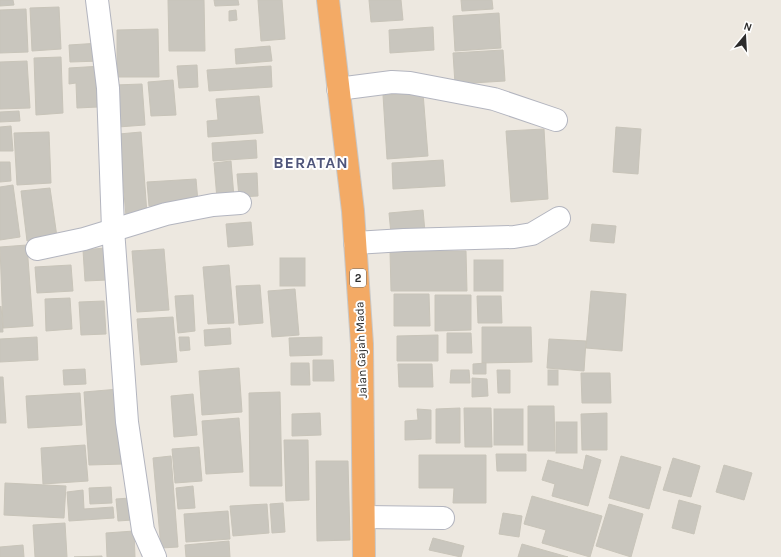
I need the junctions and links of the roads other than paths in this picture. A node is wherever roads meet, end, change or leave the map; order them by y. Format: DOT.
graph roads {
  1 [pos="97,0"];
  2 [pos="328,0"];
  3 [pos="338,89"];
  4 [pos="556,120"];
  5 [pos="240,203"];
  6 [pos="559,218"];
  7 [pos="113,229"];
  8 [pos="355,244"];
  9 [pos="37,249"];
  10 [pos="364,517"];
  11 [pos="443,518"];
  12 [pos="155,557"];
  13 [pos="364,557"];
  1 -- 7 [label="street"];
  2 -- 3 [label="highway, Jalan Gajah Mada / 2"];
  3 -- 4 [label="street"];
  3 -- 8 [label="highway, Jalan Gajah Mada / 2"];
  5 -- 7 [label="street"];
  6 -- 8 [label="street"];
  7 -- 9 [label="street"];
  7 -- 12 [label="street"];
  8 -- 10 [label="highway, Jalan Gajah Mada / 2"];
  10 -- 11 [label="street"];
  10 -- 13 [label="highway, Jalan Gajah Mada / 2"];
}
